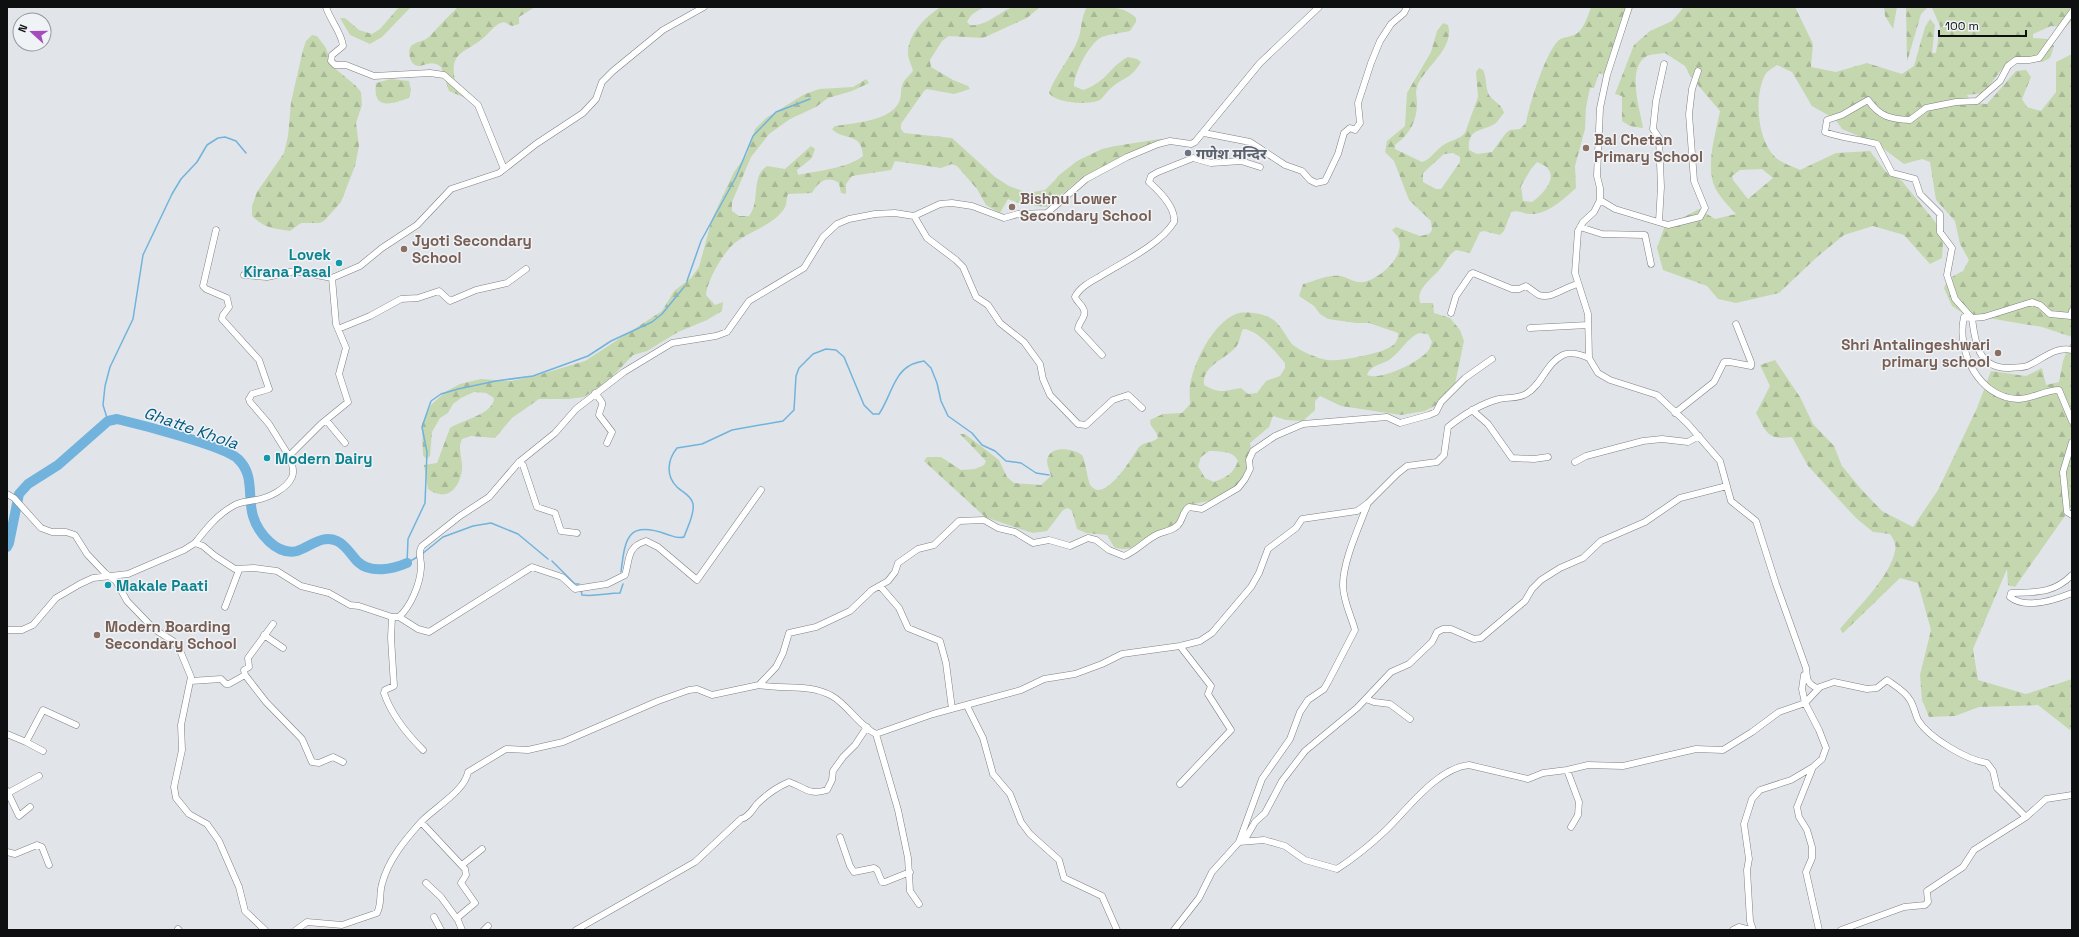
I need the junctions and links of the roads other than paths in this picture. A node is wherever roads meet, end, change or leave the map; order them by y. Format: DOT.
graph roads {
  1 [pos="326,7"];
  2 [pos="704,7"];
  3 [pos="1320,7"];
  4 [pos="1407,7"];
  5 [pos="1630,7"];
  6 [pos="2072,12"];
  7 [pos="1664,64"];
  8 [pos="1698,71"];
  9 [pos="1204,133"];
  10 [pos="1191,144"];
  11 [pos="1193,158"];
  12 [pos="1260,167"];
  13 [pos="504,169"];
  14 [pos="1600,200"];
  15 [pos="914,216"];
  16 [pos="1659,221"];
  17 [pos="1580,227"];
  18 [pos="216,230"];
  19 [pos="1651,264"];
  20 [pos="526,269"];
  21 [pos="244,275"];
  22 [pos="332,278"];
  23 [pos="1578,284"];
  24 [pos="2072,312"];
  25 [pos="1451,313"];
  26 [pos="1972,318"];
  27 [pos="1736,324"];
  28 [pos="1588,325"];
  29 [pos="1530,328"];
  30 [pos="338,329"];
  31 [pos="2072,350"];
  32 [pos="1102,355"];
  33 [pos="1589,358"];
  34 [pos="1492,359"];
  35 [pos="595,393"];
  36 [pos="1142,408"];
  37 [pos="1472,410"];
  38 [pos="1675,413"];
  39 [pos="326,420"];
  40 [pos="2072,421"];
  41 [pos="1699,436"];
  42 [pos="2072,442"];
  43 [pos="345,443"];
  44 [pos="607,443"];
  45 [pos="289,456"];
  46 [pos="1548,457"];
  47 [pos="519,462"];
  48 [pos="1575,462"];
  49 [pos="1727,486"];
  50 [pos="761,490"];
  51 [pos="7,494"];
  52 [pos="1368,503"];
  53 [pos="2072,515"];
  54 [pos="577,533"];
  55 [pos="195,543"];
  56 [pos="239,570"];
  57 [pos="2072,575"];
  58 [pos="110,577"];
  59 [pos="880,586"];
  60 [pos="2072,593"];
  61 [pos="225,607"];
  62 [pos="392,617"];
  63 [pos="399,617"];
  64 [pos="273,624"];
  65 [pos="7,630"];
  66 [pos="264,636"];
  67 [pos="1180,646"];
  68 [pos="283,648"];
  69 [pos="1806,668"];
  70 [pos="245,676"];
  71 [pos="191,681"];
  72 [pos="759,685"];
  73 [pos="1820,687"];
  74 [pos="1366,699"];
  75 [pos="1805,704"];
  76 [pos="967,706"];
  77 [pos="952,709"];
  78 [pos="1410,719"];
  79 [pos="76,725"];
  80 [pos="867,727"];
  81 [pos="7,734"];
  82 [pos="876,734"];
  83 [pos="26,742"];
  84 [pos="423,750"];
  85 [pos="43,751"];
  86 [pos="343,762"];
  87 [pos="1813,767"];
  88 [pos="1567,770"];
  89 [pos="39,776"];
  90 [pos="1180,784"];
  91 [pos="7,792"];
  92 [pos="2072,795"];
  93 [pos="30,807"];
  94 [pos="2026,817"];
  95 [pos="421,822"];
  96 [pos="1571,827"];
  97 [pos="840,838"];
  98 [pos="1242,842"];
  99 [pos="482,849"];
  100 [pos="7,852"];
  101 [pos="49,865"];
  102 [pos="462,865"];
  103 [pos="910,872"];
  104 [pos="426,883"];
  105 [pos="919,904"];
  106 [pos="434,917"];
  107 [pos="457,919"];
  108 [pos="1849,926"];
  109 [pos="342,927"];
  110 [pos="265,930"];
  111 [pos="296,930"];
  112 [pos="441,930"];
  113 [pos="462,930"];
  114 [pos="576,930"];
  115 [pos="1117,930"];
  116 [pos="1174,930"];
  117 [pos="1733,930"];
  118 [pos="1752,930"];
  119 [pos="1819,930"];
  120 [pos="1841,930"];
  121 [pos="1858,930"];
  1 -- 13 [label="street"];
  2 -- 13 [label="street"];
  3 -- 9 [label="street"];
  4 -- 9 [label="street"];
  5 -- 14 [label="street"];
  6 -- 26 [label="street"];
  7 -- 16 [label="street"];
  8 -- 16 [label="street"];
  9 -- 10 [label="street"];
  10 -- 11 [label="street"];
  10 -- 15 [label="street"];
  11 -- 12 [label="street"];
  11 -- 32 [label="street"];
  13 -- 22 [label="street"];
  14 -- 16 [label="street"];
  14 -- 17 [label="street"];
  15 -- 35 [label="street"];
  15 -- 36 [label="street"];
  17 -- 19 [label="street"];
  17 -- 23 [label="street"];
  18 -- 45 [label="street"];
  20 -- 30 [label="street"];
  21 -- 22 [label="street"];
  22 -- 30 [label="street"];
  23 -- 25 [label="street"];
  23 -- 28 [label="street"];
  24 -- 26 [label="street"];
  26 -- 31 [label="street"];
  26 -- 40 [label="street"];
  27 -- 38 [label="street"];
  28 -- 29 [label="street"];
  28 -- 33 [label="street"];
  30 -- 39 [label="street"];
  33 -- 37 [label="street"];
  33 -- 38 [label="street"];
  34 -- 59 [label="street"];
  35 -- 44 [label="street"];
  35 -- 47 [label="street"];
  37 -- 46 [label="street"];
  37 -- 52 [label="street"];
  38 -- 41 [label="street"];
  39 -- 43 [label="street"];
  39 -- 45 [label="street"];
  41 -- 48 [label="street"];
  41 -- 49 [label="street"];
  42 -- 53 [label="street"];
  45 -- 55 [label="street"];
  47 -- 54 [label="street"];
  47 -- 63 [label="street"];
  49 -- 69 [label="street"];
  49 -- 74 [label="street"];
  50 -- 63 [label="street"];
  51 -- 58 [label="street"];
  52 -- 67 [label="street"];
  52 -- 98 [label="street"];
  55 -- 56 [label="street"];
  55 -- 58 [label="street"];
  56 -- 61 [label="street"];
  56 -- 62 [label="street"];
  57 -- 60 [label="street"];
  58 -- 65 [label="street"];
  58 -- 71 [label="street"];
  59 -- 72 [label="street"];
  59 -- 77 [label="street"];
  62 -- 63 [label="street"];
  62 -- 84 [label="street"];
  64 -- 66 [label="street"];
  66 -- 68 [label="street"];
  66 -- 70 [label="street"];
  67 -- 76 [label="street"];
  67 -- 90 [label="street"];
  69 -- 73 [label="street"];
  69 -- 75 [label="street"];
  70 -- 71 [label="street"];
  70 -- 86 [label="street"];
  71 -- 110 [label="street"];
  72 -- 80 [label="street"];
  72 -- 95 [label="street"];
  73 -- 75 [label="street"];
  73 -- 94 [label="street"];
  74 -- 78 [label="street"];
  74 -- 98 [label="street"];
  75 -- 87 [label="street"];
  75 -- 88 [label="street"];
  76 -- 77 [label="street"];
  76 -- 115 [label="street"];
  77 -- 82 [label="street"];
  79 -- 83 [label="street"];
  80 -- 82 [label="street"];
  80 -- 114 [label="street"];
  81 -- 83 [label="street"];
  82 -- 103 [label="street"];
  83 -- 85 [label="street"];
  87 -- 118 [label="street"];
  87 -- 119 [label="street"];
  88 -- 96 [label="street"];
  88 -- 98 [label="street"];
  89 -- 91 [label="street"];
  91 -- 93 [label="street"];
  92 -- 94 [label="street"];
  94 -- 108 [label="street"];
  95 -- 102 [label="street"];
  95 -- 109 [label="street"];
  97 -- 103 [label="street"];
  98 -- 116 [label="street"];
  99 -- 102 [label="street"];
  100 -- 101 [label="street"];
  102 -- 107 [label="street"];
  103 -- 105 [label="street"];
  104 -- 107 [label="street"];
  106 -- 112 [label="street"];
  107 -- 113 [label="street"];
  108 -- 120 [label="street"];
  108 -- 121 [label="street"];
  109 -- 111 [label="street"];
  117 -- 118 [label="street"];
}
